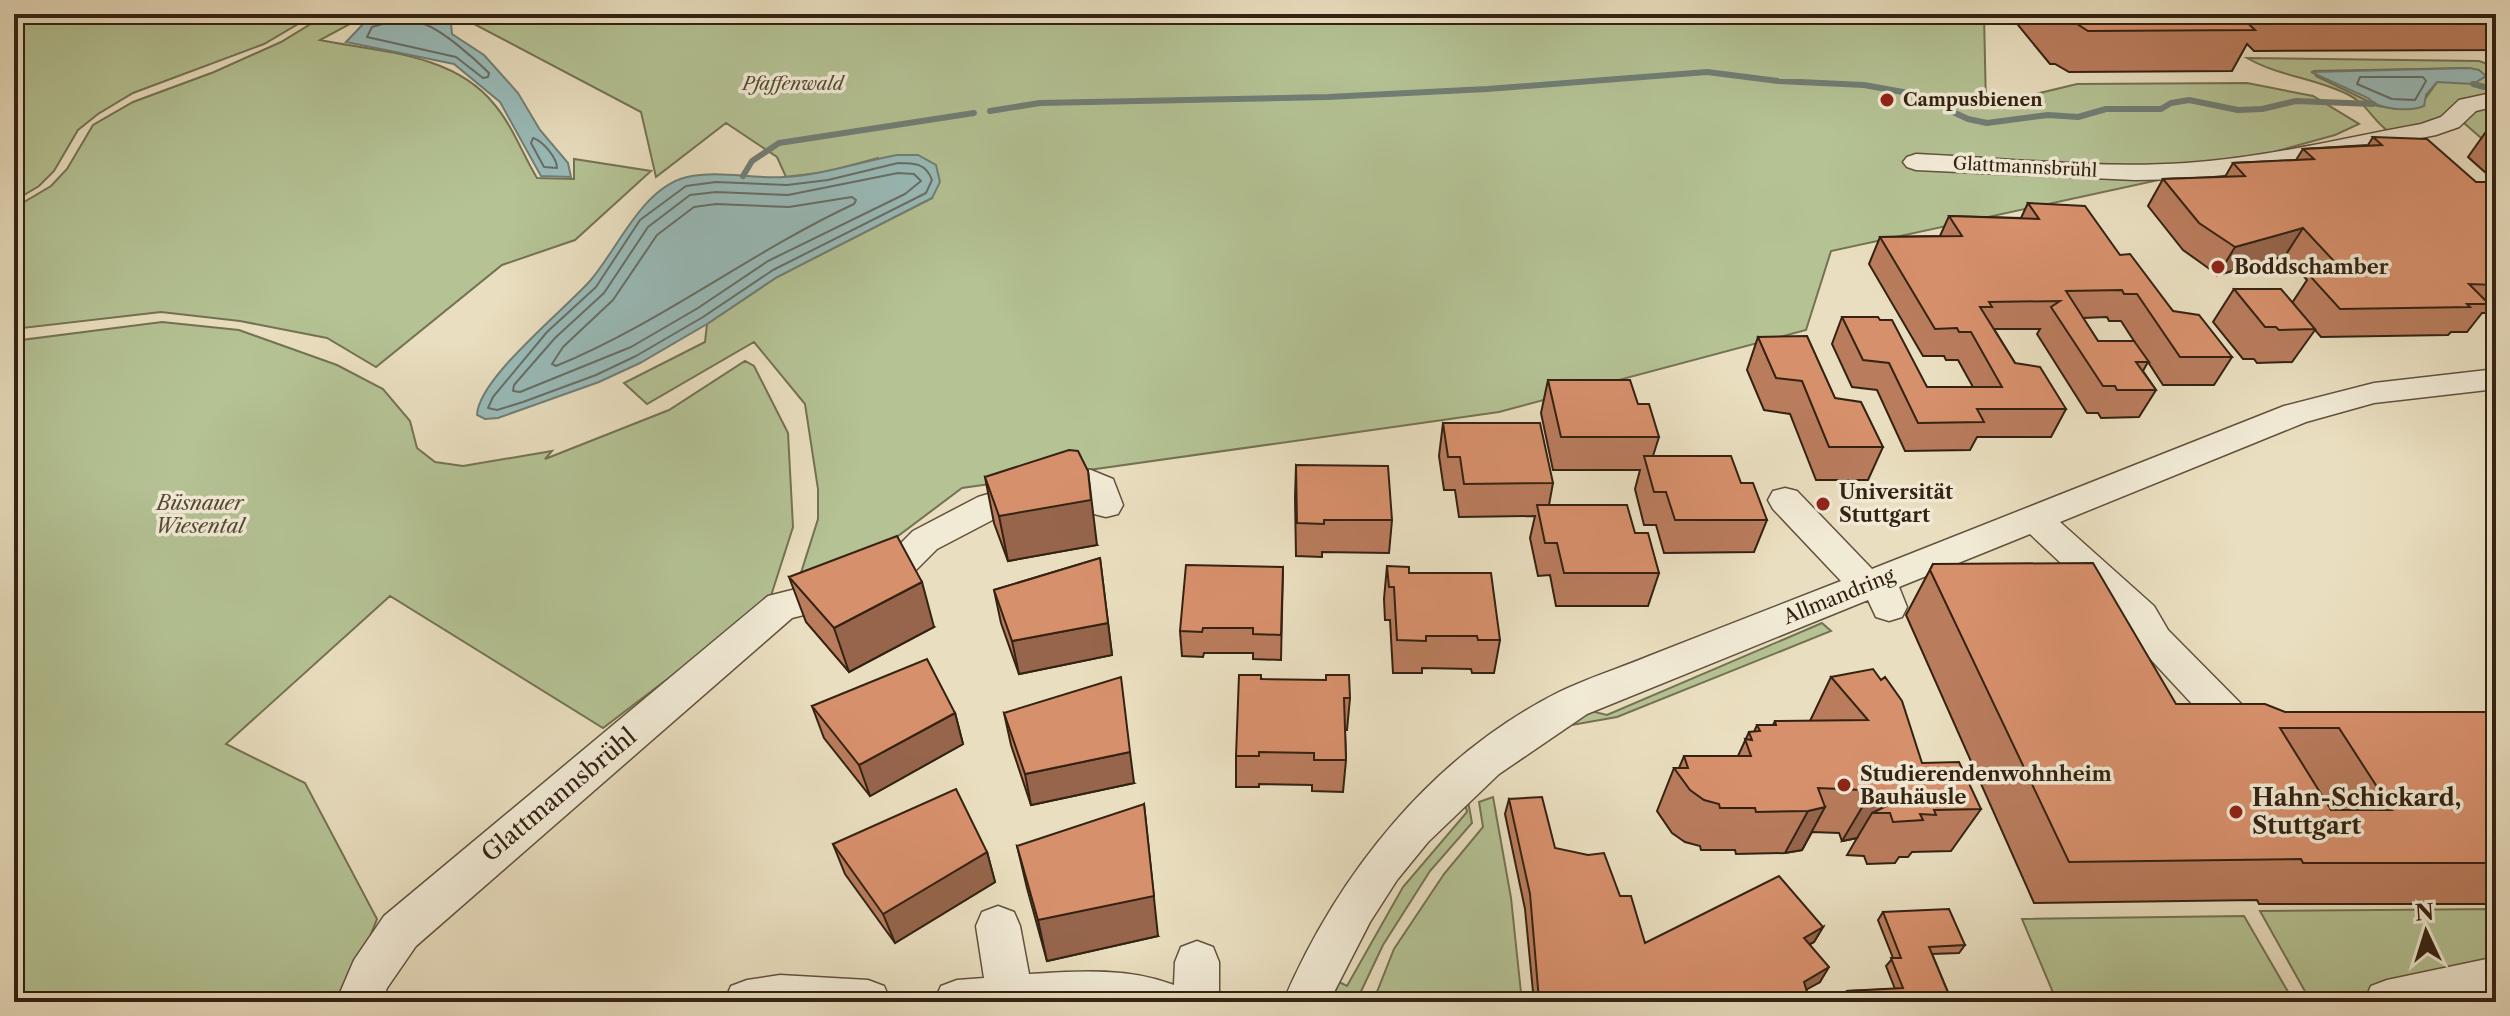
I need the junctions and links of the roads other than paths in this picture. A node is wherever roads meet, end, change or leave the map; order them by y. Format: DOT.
graph roads {
  1 [pos="2496,99"];
  2 [pos="1916,162"];
  3 [pos="2496,379"];
  4 [pos="1785,500"];
  5 [pos="1106,505"];
  6 [pos="2034,518"];
  7 [pos="1878,591"];
  8 [pos="2287,737"];
  9 [pos="998,926"];
  10 [pos="2496,979"];
  11 [pos="1010,999"];
  12 [pos="359,1002"];
  13 [pos="747,1002"];
  14 [pos="868,1002"];
  15 [pos="957,1002"];
  16 [pos="1160,1002"];
  17 [pos="1306,1002"];
  18 [pos="2387,1002"];
  1 -- 2 [label="street, Glattmannsbrühl"];
  3 -- 6 [label="street, Allmandring"];
  4 -- 7 [label="street"];
  5 -- 12 [label="street, Glattmannsbrühl"];
  6 -- 7 [label="street, Allmandring"];
  6 -- 8 [label="street"];
  7 -- 17 [label="street, Allmandring"];
  9 -- 11 [label="street"];
  10 -- 18 [label="street"];
  11 -- 15 [label="street"];
  11 -- 16 [label="street"];
  13 -- 14 [label="street"];
}
